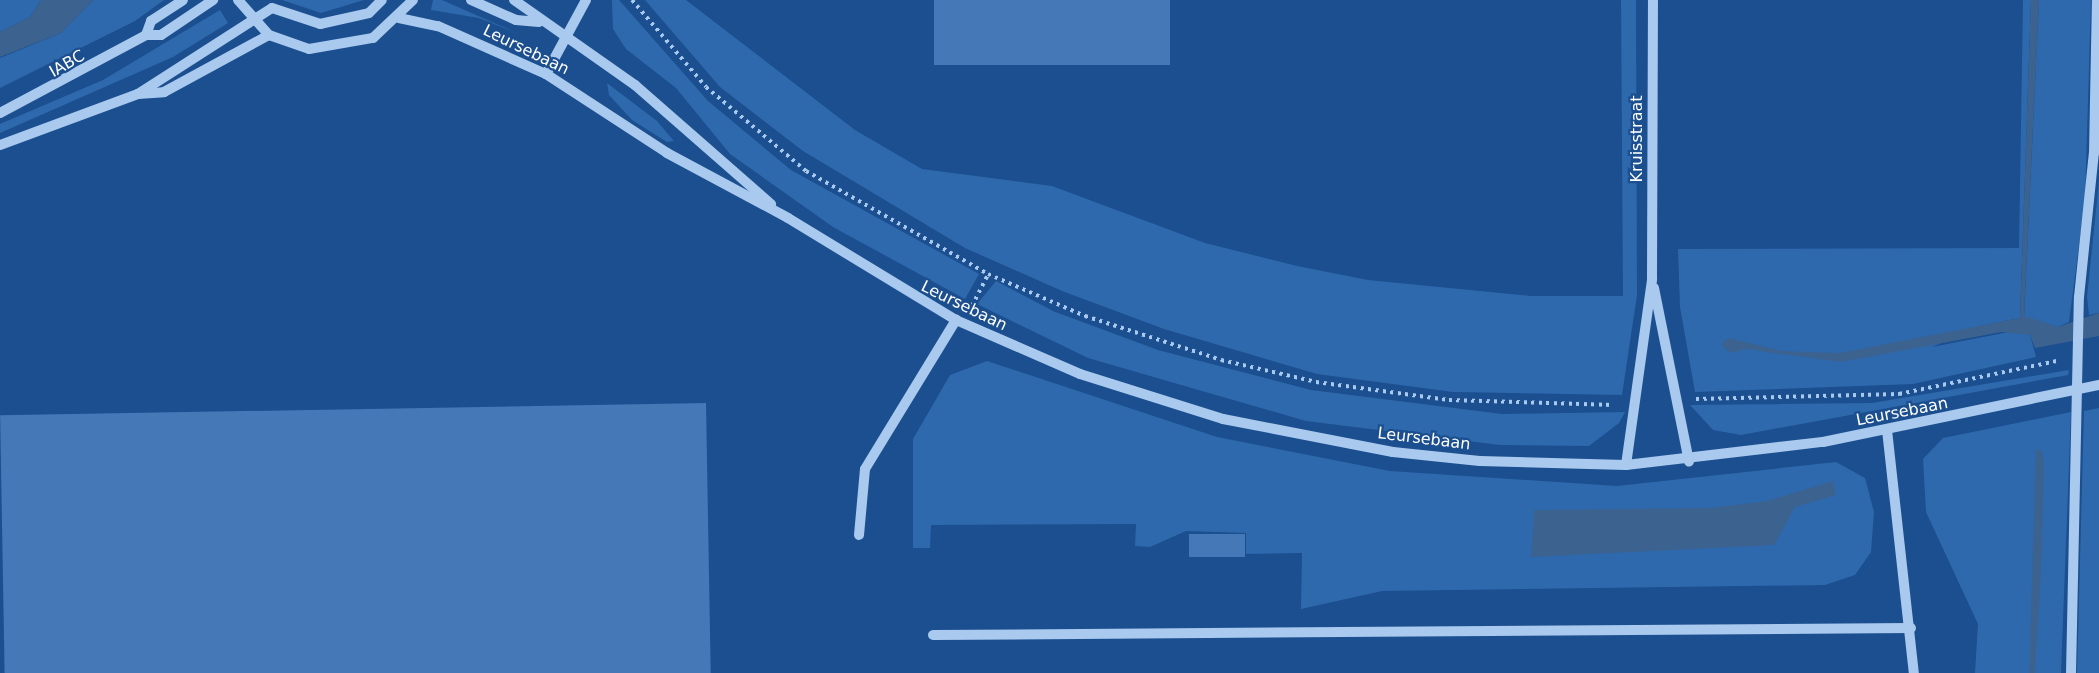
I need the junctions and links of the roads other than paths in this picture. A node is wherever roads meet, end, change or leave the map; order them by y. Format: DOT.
graph roads {
  1 [pos="183,0"];
  2 [pos="213,0"];
  3 [pos="238,0"];
  4 [pos="382,0"];
  5 [pos="413,0"];
  6 [pos="471,0"];
  7 [pos="514,0"];
  8 [pos="586,0"];
  9 [pos="1653,0"];
  10 [pos="2097,0"];
  11 [pos="399,18"];
  12 [pos="251,21"];
  13 [pos="539,21"];
  14 [pos="146,35"];
  15 [pos="270,35"];
  16 [pos="567,36"];
  17 [pos="546,74"];
  18 [pos="138,94"];
  19 [pos="0,113"];
  20 [pos="0,145"];
  21 [pos="788,218"];
  22 [pos="1652,279"];
  23 [pos="956,320"];
  24 [pos="2099,385"];
  25 [pos="2078,389"];
  26 [pos="1887,430"];
  27 [pos="1689,461"];
  28 [pos="1626,465"];
  29 [pos="859,535"];
  30 [pos="1911,628"];
  31 [pos="933,635"];
  32 [pos="1914,673"];
  33 [pos="2071,673"];
  1 -- 14 [label="street, IABC"];
  2 -- 14 [label="street, IABC"];
  3 -- 12 [label="street"];
  4 -- 12 [label="street"];
  5 -- 11 [label="street"];
  6 -- 13 [label="street, Leursebaan"];
  7 -- 13 [label="street, Leursebaan"];
  8 -- 16 [label="street"];
  9 -- 22 [label="street, Kruisstraat"];
  10 -- 25 [label="street"];
  11 -- 15 [label="street"];
  11 -- 17 [label="street, Leursebaan"];
  12 -- 15 [label="street"];
  12 -- 18 [label="street"];
  13 -- 16 [label="street, Leursebaan"];
  14 -- 19 [label="street, IABC"];
  15 -- 18 [label="street"];
  16 -- 17 [label="street"];
  16 -- 21 [label="street, Leursebaan"];
  17 -- 21 [label="street, Leursebaan"];
  18 -- 20 [label="street"];
  21 -- 23 [label="street, Leursebaan"];
  22 -- 27 [label="street, Kruisstraat"];
  22 -- 28 [label="street, Kruisstraat"];
  23 -- 28 [label="street, Leursebaan"];
  23 -- 29 [label="street"];
  24 -- 25 [label="street, Leursebaan"];
  25 -- 26 [label="street, Leursebaan"];
  25 -- 33 [label="street"];
  26 -- 27 [label="street, Leursebaan"];
  26 -- 30 [label="street"];
  27 -- 28 [label="street, Leursebaan"];
  30 -- 31 [label="street"];
  30 -- 32 [label="street"];
}
